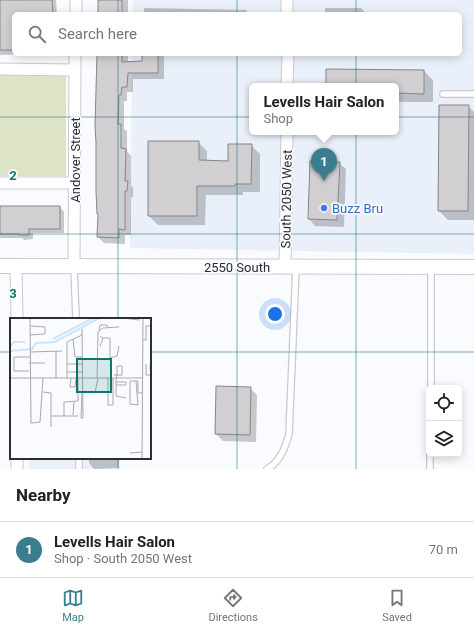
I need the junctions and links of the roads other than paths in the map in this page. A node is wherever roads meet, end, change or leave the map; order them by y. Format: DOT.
graph roads {
  1 [pos="76,0"];
  2 [pos="287,0"];
  3 [pos="76,12"];
  4 [pos="288,12"];
  5 [pos="75,56"];
  6 [pos="288,56"];
  7 [pos="0,69"];
  8 [pos="75,70"];
  9 [pos="287,83"];
  10 [pos="443,94"];
  11 [pos="474,94"];
  12 [pos="287,135"];
  13 [pos="0,183"];
  14 [pos="75,183"];
  15 [pos="0,266"];
  16 [pos="16,266"];
  17 [pos="74,266"];
  18 [pos="291,267"];
  19 [pos="431,267"];
  20 [pos="474,267"];
  21 [pos="16,318"];
  22 [pos="76,318"];
  23 [pos="431,385"];
  24 [pos="430,457"];
  25 [pos="267,469"];
  26 [pos="430,469"];
  1 -- 3 [label="street"];
  2 -- 4 [label="street"];
  5 -- 8 [label="street, Andover Street"];
  6 -- 9 [label="street"];
  7 -- 8 [label="street"];
  8 -- 14 [label="street, Andover Street"];
  10 -- 11 [label="lane"];
  12 -- 18 [label="street, South 2050 West"];
  13 -- 14 [label="street"];
  14 -- 17 [label="street, Andover Street"];
  15 -- 16 [label="street, 2550 South"];
  16 -- 17 [label="street, 2550 South"];
  16 -- 21 [label="street"];
  17 -- 18 [label="street, 2550 South"];
  17 -- 22 [label="lane"];
  18 -- 19 [label="street, 2550 South"];
  18 -- 25 [label="lane"];
  19 -- 20 [label="street, 2550 South"];
  19 -- 23 [label="lane"];
  24 -- 26 [label="lane"];
}
